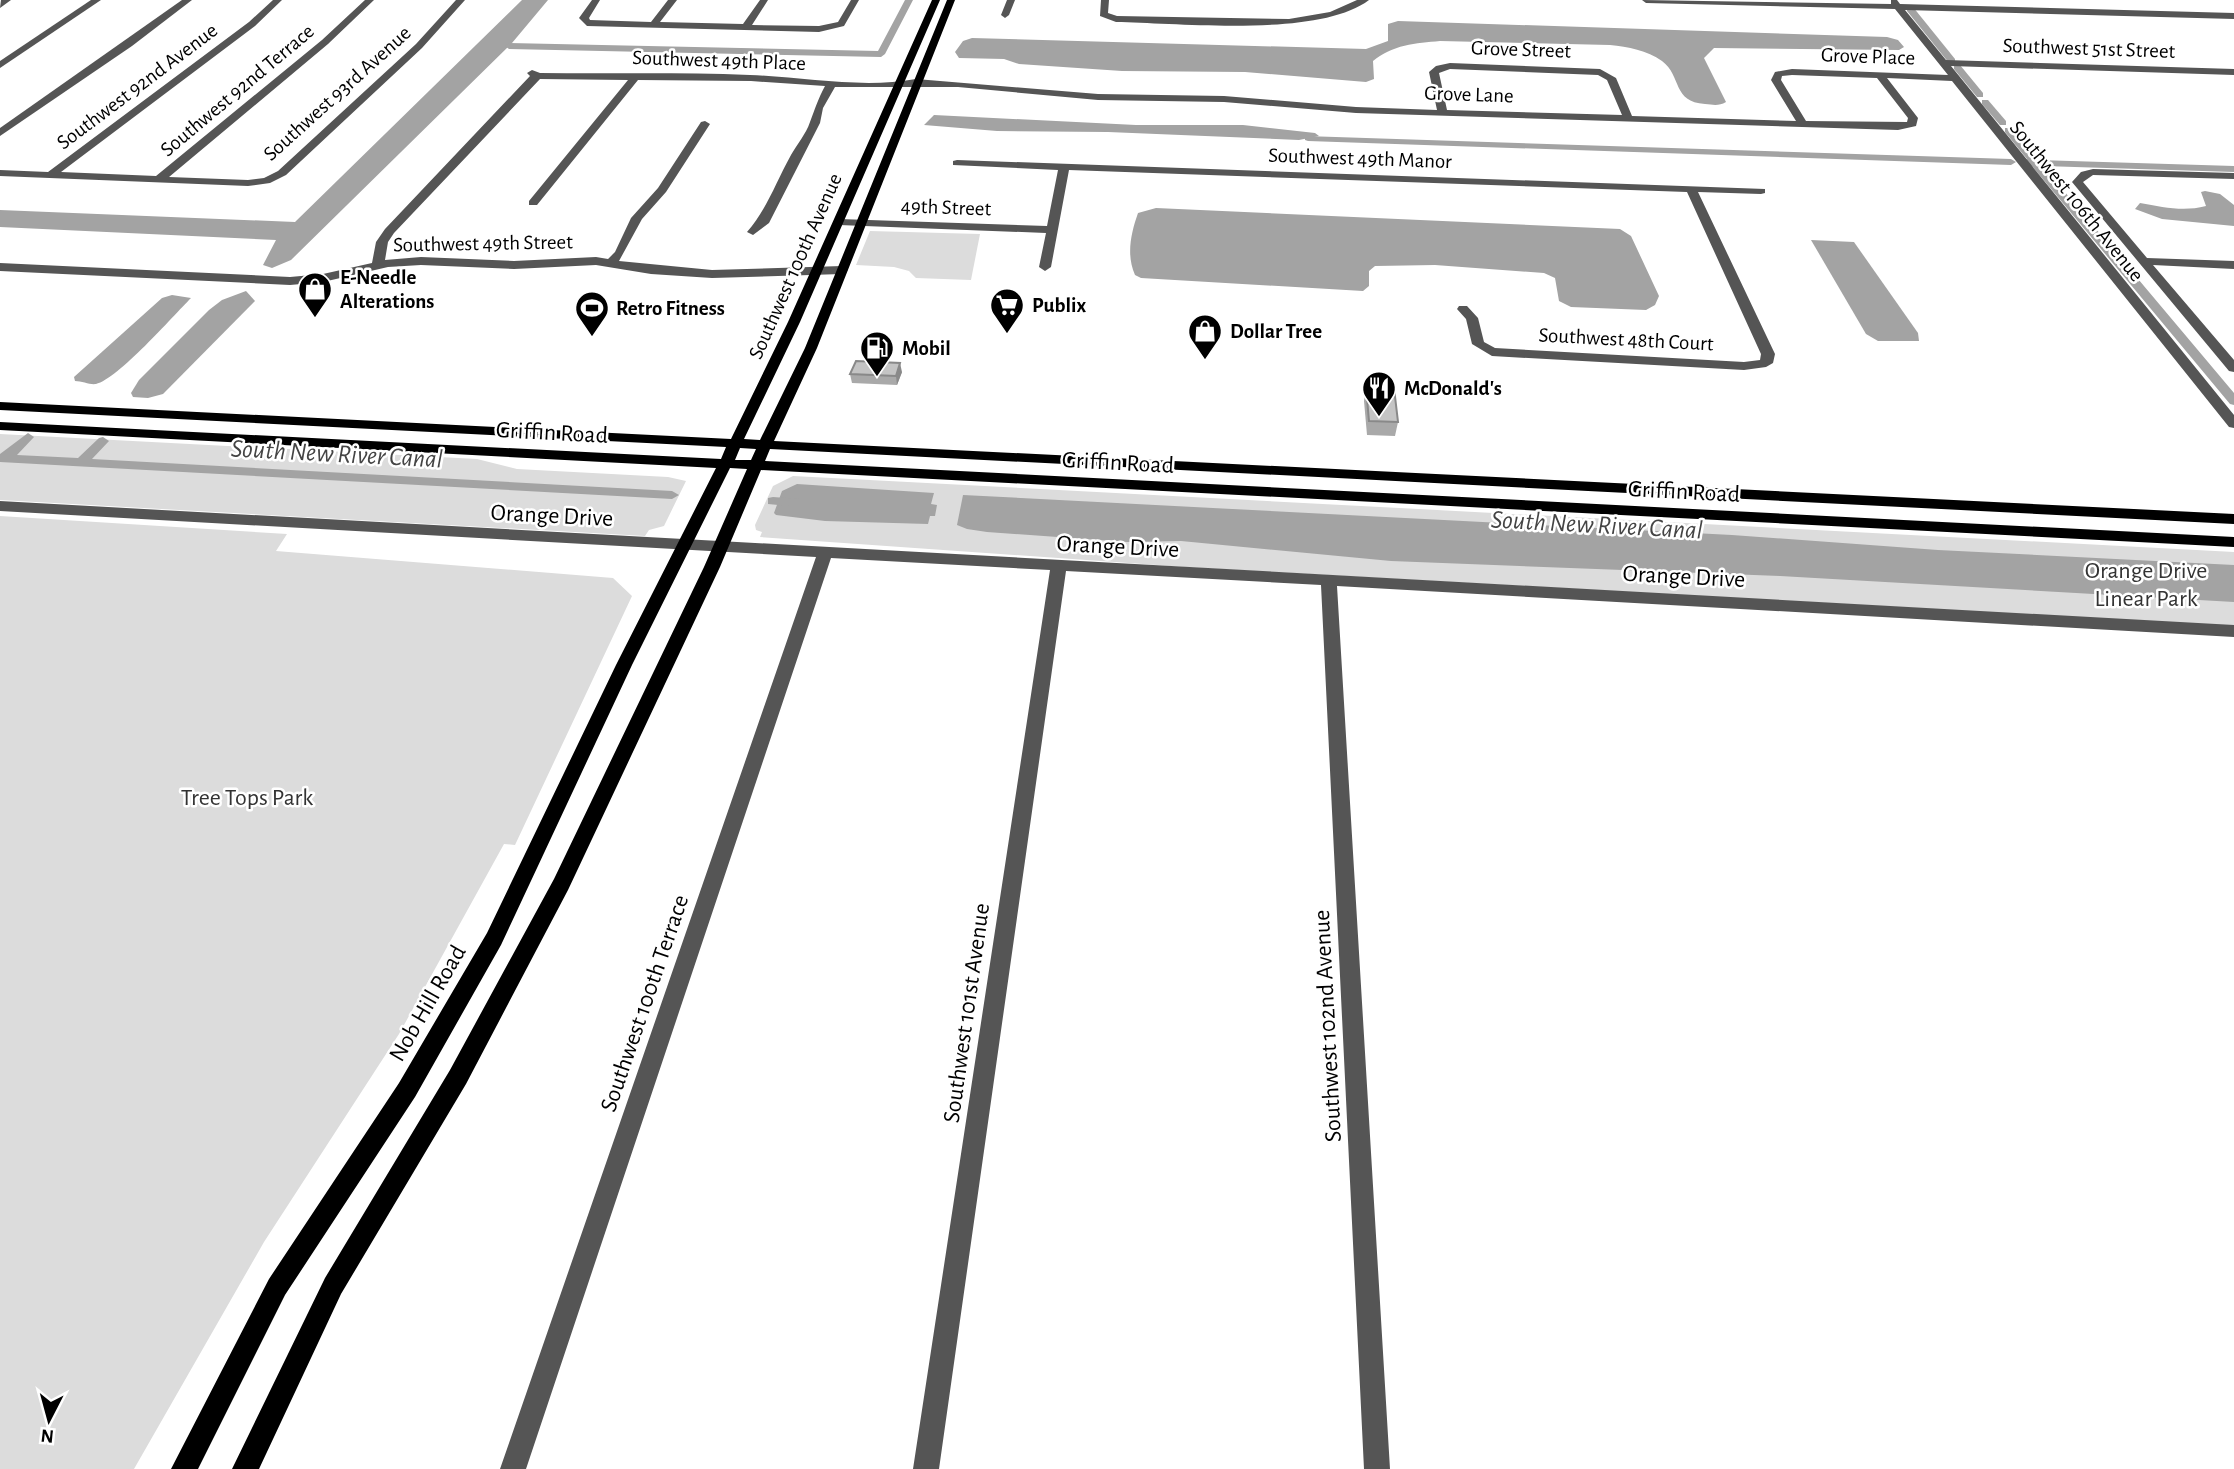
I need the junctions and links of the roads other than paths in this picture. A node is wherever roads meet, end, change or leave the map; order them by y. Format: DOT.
graph roads {
  1 [pos="7,0"];
  2 [pos="97,0"];
  3 [pos="188,0"];
  4 [pos="278,0"];
  5 [pos="370,0"];
  6 [pos="461,0"];
  7 [pos="596,0"];
  8 [pos="673,0"];
  9 [pos="764,0"];
  10 [pos="855,0"];
  11 [pos="936,0"];
  12 [pos="951,0"];
  13 [pos="1011,0"];
  14 [pos="1105,0"];
  15 [pos="1365,0"];
  16 [pos="1646,0"];
  17 [pos="1894,3"];
  18 [pos="0,5"];
  19 [pos="1005,15"];
  20 [pos="2234,16"];
  21 [pos="653,25"];
  22 [pos="746,27"];
  23 [pos="1943,63"];
  24 [pos="0,65"];
  25 [pos="2234,72"];
  26 [pos="636,76"];
  27 [pos="1880,76"];
  28 [pos="1955,78"];
  29 [pos="831,83"];
  30 [pos="899,85"];
  31 [pos="915,86"];
  32 [pos="1443,113"];
  33 [pos="1628,118"];
  34 [pos="705,124"];
  35 [pos="1803,124"];
  36 [pos="0,133"];
  37 [pos="957,163"];
  38 [pos="1064,168"];
  39 [pos="0,173"];
  40 [pos="50,175"];
  41 [pos="2234,176"];
  42 [pos="159,179"];
  43 [pos="1691,189"];
  44 [pos="1761,191"];
  45 [pos="533,202"];
  46 [pos="839,222"];
  47 [pos="860,223"];
  48 [pos="1051,230"];
  49 [pos="753,232"];
  50 [pos="2144,261"];
  51 [pos="611,263"];
  52 [pos="378,265"];
  53 [pos="2234,265"];
  54 [pos="0,267"];
  55 [pos="1045,267"];
  56 [pos="818,270"];
  57 [pos="842,270"];
  58 [pos="1463,309"];
  59 [pos="2234,368"];
  60 [pos="0,406"];
  61 [pos="227,418"];
  62 [pos="2234,425"];
  63 [pos="1,426"];
  64 [pos="735,443"];
  65 [pos="765,445"];
  66 [pos="724,464"];
  67 [pos="755,466"];
  68 [pos="1446,481"];
  69 [pos="1557,486"];
  70 [pos="1380,498"];
  71 [pos="1516,505"];
  72 [pos="0,506"];
  73 [pos="2234,519"];
  74 [pos="2234,542"];
  75 [pos="686,546"];
  76 [pos="720,548"];
  77 [pos="825,553"];
  78 [pos="1059,565"];
  79 [pos="1329,580"];
  80 [pos="2234,631"];
  81 [pos="184,1469"];
  82 [pos="245,1469"];
  83 [pos="513,1469"];
  84 [pos="926,1469"];
  85 [pos="1377,1469"];
  1 -- 18 [label="street"];
  2 -- 24 [label="street"];
  3 -- 36 [label="street"];
  4 -- 40 [label="street, Southwest 92nd Avenue"];
  5 -- 42 [label="street, Southwest 92nd Terrace"];
  6 -- 42 [label="street, Southwest 93rd Avenue"];
  7 -- 21 [label="street"];
  8 -- 21 [label="street"];
  9 -- 22 [label="street"];
  10 -- 22 [label="street"];
  11 -- 30 [label="main road, Southwest 100th Avenue"];
  12 -- 31 [label="main road, Southwest 100th Avenue"];
  13 -- 19 [label="street"];
  14 -- 15 [label="street"];
  16 -- 17 [label="street"];
  17 -- 20 [label="street"];
  17 -- 23 [label="street, Southwest 106th Avenue"];
  21 -- 22 [label="street"];
  23 -- 25 [label="street, Southwest 51st Street"];
  23 -- 28 [label="street, Southwest 106th Avenue"];
  26 -- 29 [label="street, Southwest 49th Place"];
  26 -- 45 [label="street"];
  26 -- 52 [label="street, Southwest 49th Place"];
  27 -- 28 [label="street, Grove Place"];
  27 -- 35 [label="street, Grove Place"];
  27 -- 35 [label="street, Grove Lane"];
  28 -- 62 [label="street, Southwest 106th Avenue"];
  29 -- 30 [label="street, Southwest 49th Place"];
  29 -- 49 [label="street"];
  30 -- 31 [label="street, Grove Lane"];
  30 -- 46 [label="main road, Southwest 100th Avenue"];
  31 -- 32 [label="street, Grove Lane"];
  31 -- 47 [label="main road, Southwest 100th Avenue"];
  32 -- 33 [label="street, Grove Lane"];
  32 -- 33 [label="street, Grove Street"];
  33 -- 35 [label="street, Grove Lane"];
  34 -- 51 [label="street"];
  37 -- 38 [label="street, Southwest 49th Manor"];
  38 -- 43 [label="street, Southwest 49th Manor"];
  38 -- 48 [label="street"];
  39 -- 40 [label="street"];
  40 -- 42 [label="street"];
  41 -- 50 [label="street"];
  43 -- 44 [label="street, Southwest 49th Manor"];
  43 -- 58 [label="street, Southwest 48th Court"];
  46 -- 47 [label="street, 49th Street"];
  46 -- 56 [label="main road, Southwest 100th Avenue"];
  47 -- 48 [label="street, 49th Street"];
  47 -- 57 [label="main road, Southwest 100th Avenue"];
  48 -- 55 [label="street"];
  50 -- 53 [label="street"];
  50 -- 59 [label="street"];
  51 -- 52 [label="street, Southwest 49th Street"];
  51 -- 56 [label="street, Southwest 49th Street"];
  52 -- 54 [label="street, Southwest 49th Street"];
  56 -- 57 [label="street, Southwest 49th Street"];
  56 -- 64 [label="main road, Southwest 100th Avenue"];
  57 -- 65 [label="main road, Southwest 100th Avenue"];
  60 -- 61 [label="main road, Griffin Road"];
  61 -- 63 [label="main road"];
  61 -- 64 [label="main road, Griffin Road"];
  63 -- 66 [label="main road, Griffin Road"];
  64 -- 65 [label="main road, Griffin Road"];
  64 -- 66 [label="main road, Southwest 100th Avenue"];
  65 -- 67 [label="main road, Southwest 100th Avenue"];
  65 -- 68 [label="main road, Griffin Road"];
  66 -- 67 [label="main road, Griffin Road"];
  66 -- 75 [label="main road, Southwest 100th Avenue"];
  67 -- 70 [label="main road, Griffin Road"];
  67 -- 76 [label="main road, Southwest 100th Avenue"];
  68 -- 69 [label="main road, Griffin Road"];
  68 -- 70 [label="main road"];
  69 -- 71 [label="main road"];
  69 -- 73 [label="main road, Griffin Road"];
  70 -- 71 [label="main road, Griffin Road"];
  71 -- 74 [label="main road, Griffin Road"];
  72 -- 75 [label="street, Orange Drive"];
  75 -- 76 [label="street, Orange Drive"];
  75 -- 81 [label="main road, Nob Hill Road"];
  76 -- 77 [label="street, Orange Drive"];
  76 -- 82 [label="main road"];
  77 -- 78 [label="street, Orange Drive"];
  77 -- 83 [label="street, Southwest 100th Terrace"];
  78 -- 79 [label="street, Orange Drive"];
  78 -- 84 [label="street, Southwest 101st Avenue"];
  79 -- 80 [label="street, Orange Drive"];
  79 -- 85 [label="street, Southwest 102nd Avenue"];
}
